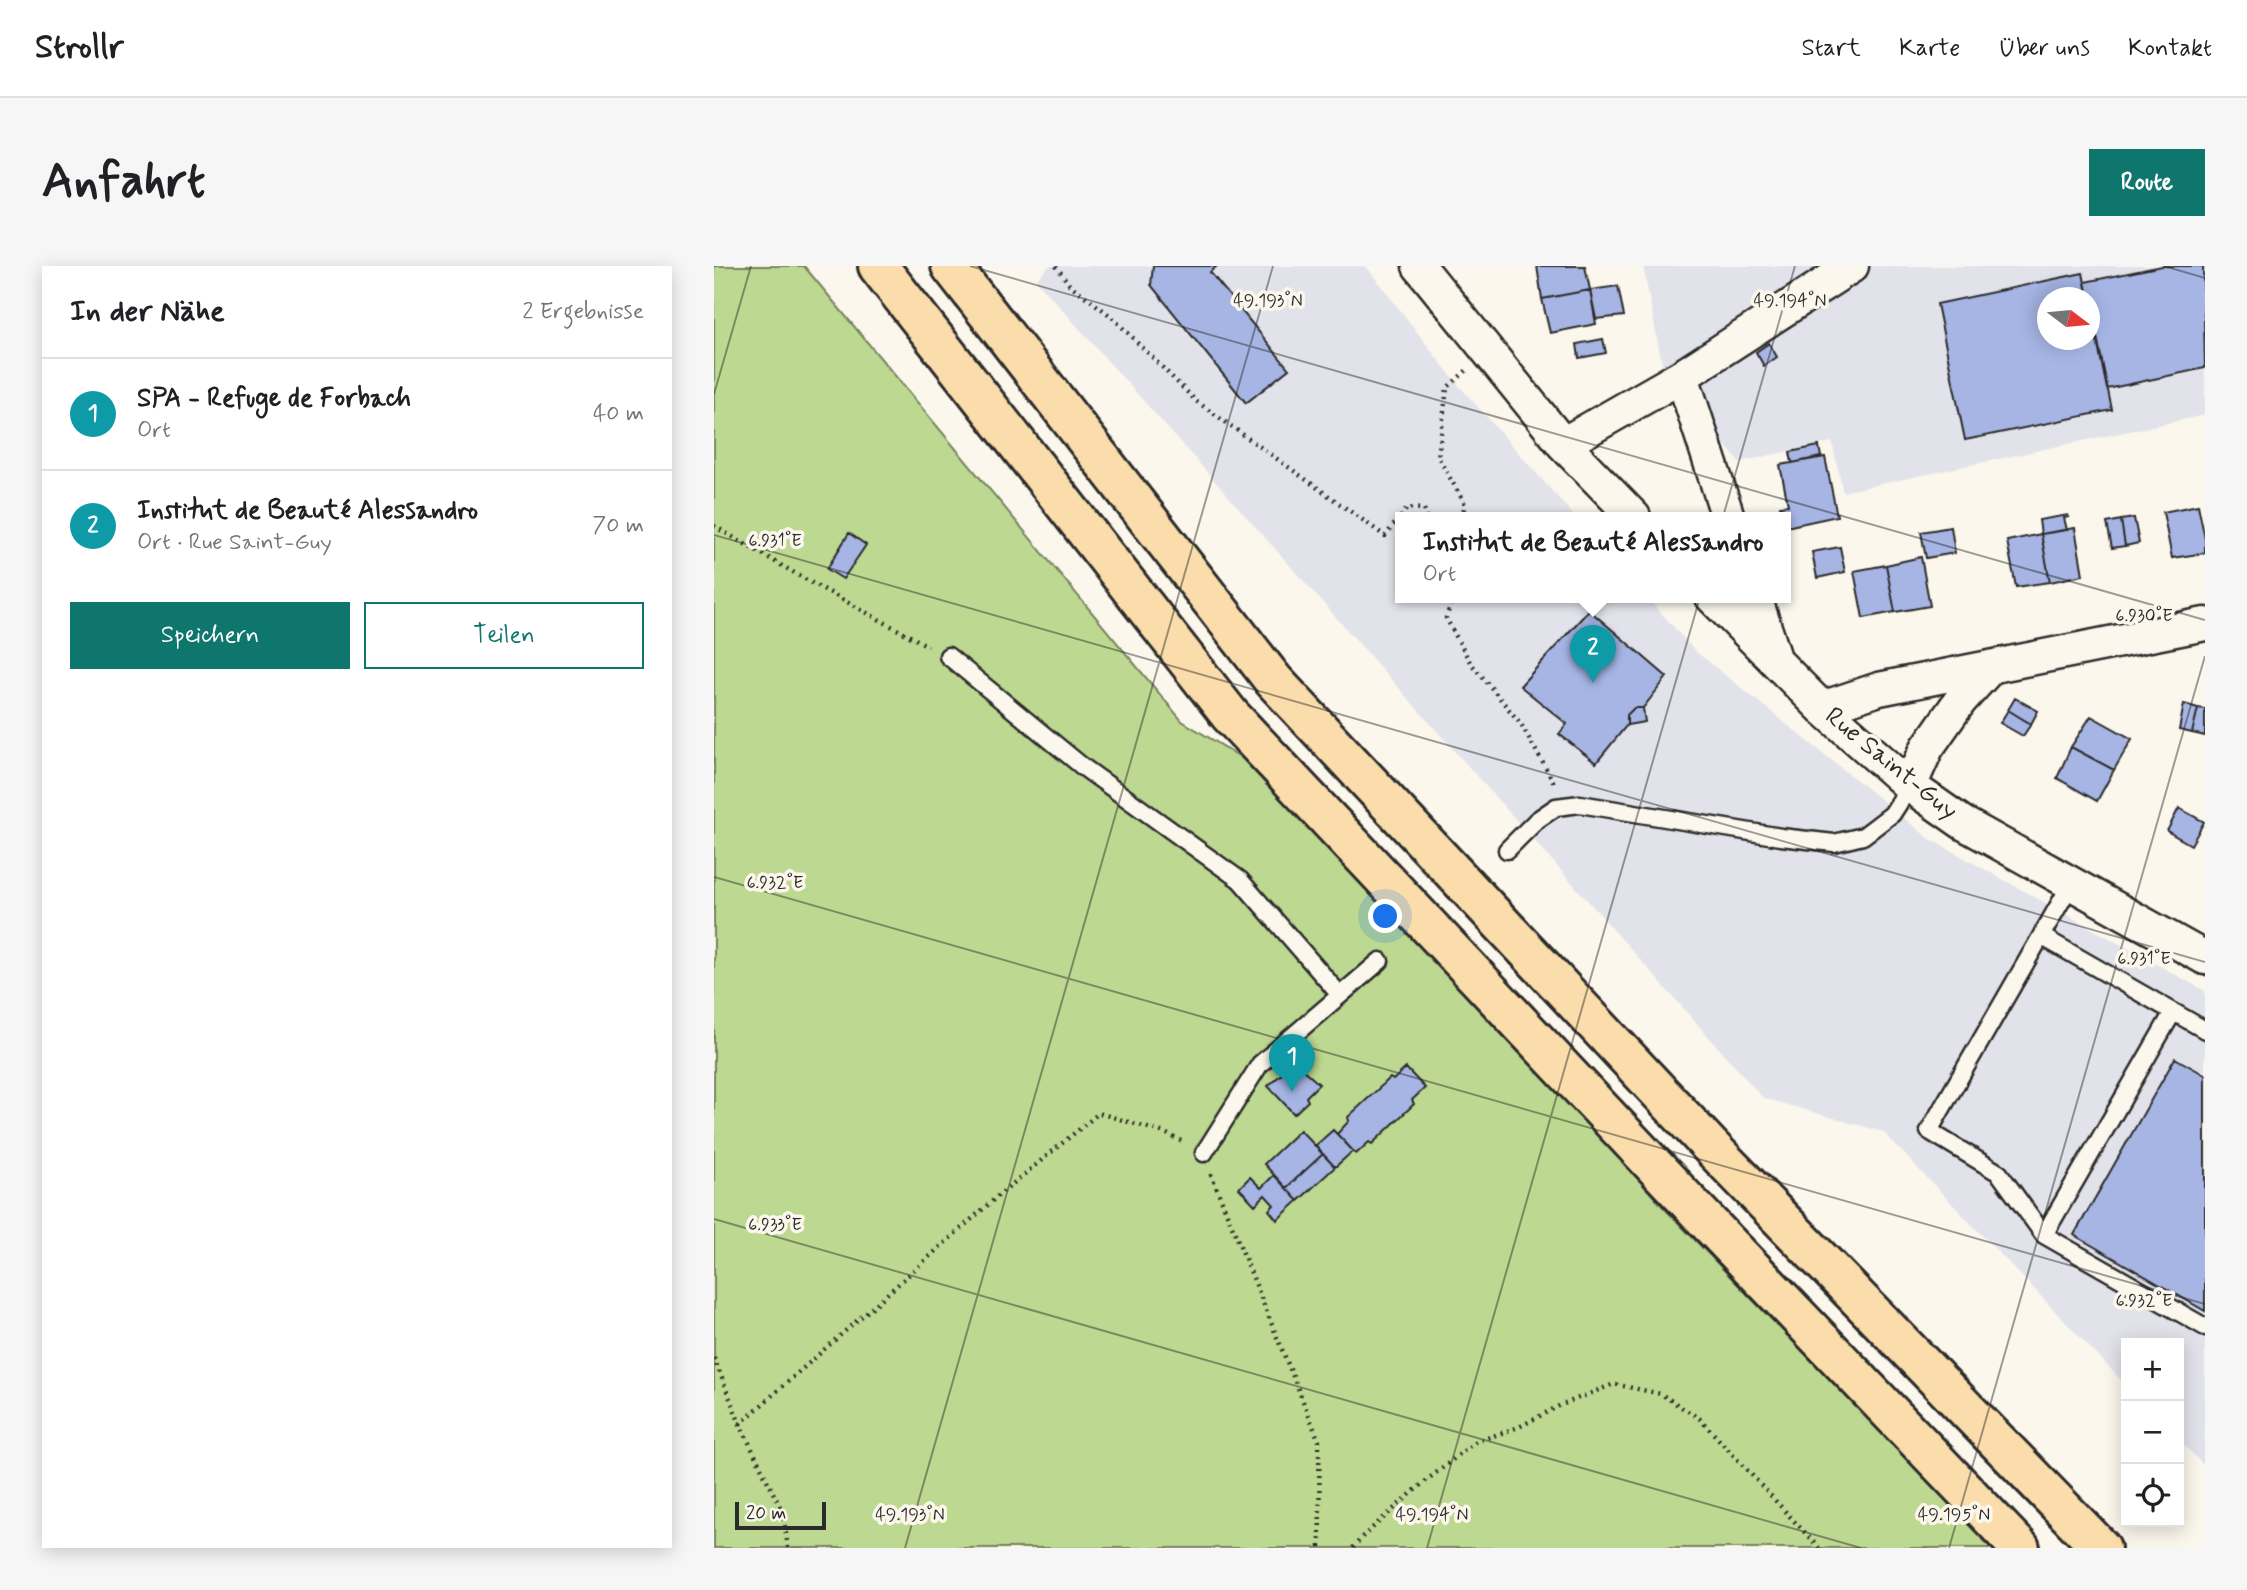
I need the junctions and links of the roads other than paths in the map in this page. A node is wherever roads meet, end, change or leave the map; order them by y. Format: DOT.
graph roads {
  1 [pos="878,266"];
  2 [pos="951,266"];
  3 [pos="1419,266"];
  4 [pos="1852,266"];
  5 [pos="1682,376"];
  6 [pos="1563,444"];
  7 [pos="1629,512"];
  8 [pos="1726,512"];
  9 [pos="1718,603"];
  10 [pos="1757,603"];
  11 [pos="2205,624"];
  12 [pos="2155,634"];
  13 [pos="2205,646"];
  14 [pos="948,656"];
  15 [pos="1776,663"];
  16 [pos="1990,668"];
  17 [pos="1822,708"];
  18 [pos="1910,786"];
  19 [pos="1507,850"];
  20 [pos="2071,884"];
  21 [pos="2041,936"];
  22 [pos="2205,958"];
  23 [pos="1380,961"];
  24 [pos="1340,995"];
  25 [pos="2173,1012"];
  26 [pos="2205,1030"];
  27 [pos="1204,1153"];
  28 [pos="2044,1234"];
  29 [pos="2205,1327"];
  30 [pos="2020,1548"];
  31 [pos="2101,1548"];
  1 -- 30 [label="highway"];
  2 -- 31 [label="highway"];
  3 -- 6 [label="street"];
  4 -- 5 [label="street"];
  5 -- 6 [label="street"];
  5 -- 8 [label="street"];
  6 -- 7 [label="street"];
  9 -- 15 [label="street, Rue Saint-Guy"];
  10 -- 15 [label="street"];
  11 -- 12 [label="street"];
  12 -- 13 [label="street"];
  12 -- 16 [label="street"];
  14 -- 24 [label="lane"];
  15 -- 17 [label="street, Rue Saint-Guy"];
  16 -- 17 [label="street"];
  16 -- 18 [label="street"];
  17 -- 18 [label="street, Rue Saint-Guy"];
  18 -- 19 [label="lane"];
  18 -- 20 [label="street, Rue Saint-Guy"];
  20 -- 21 [label="lane"];
  20 -- 22 [label="street, Rue Saint-Guy"];
  21 -- 25 [label="lane"];
  21 -- 28 [label="lane"];
  23 -- 24 [label="lane"];
  24 -- 27 [label="lane"];
  25 -- 26 [label="lane"];
  25 -- 28 [label="lane"];
  28 -- 29 [label="lane"];
}
